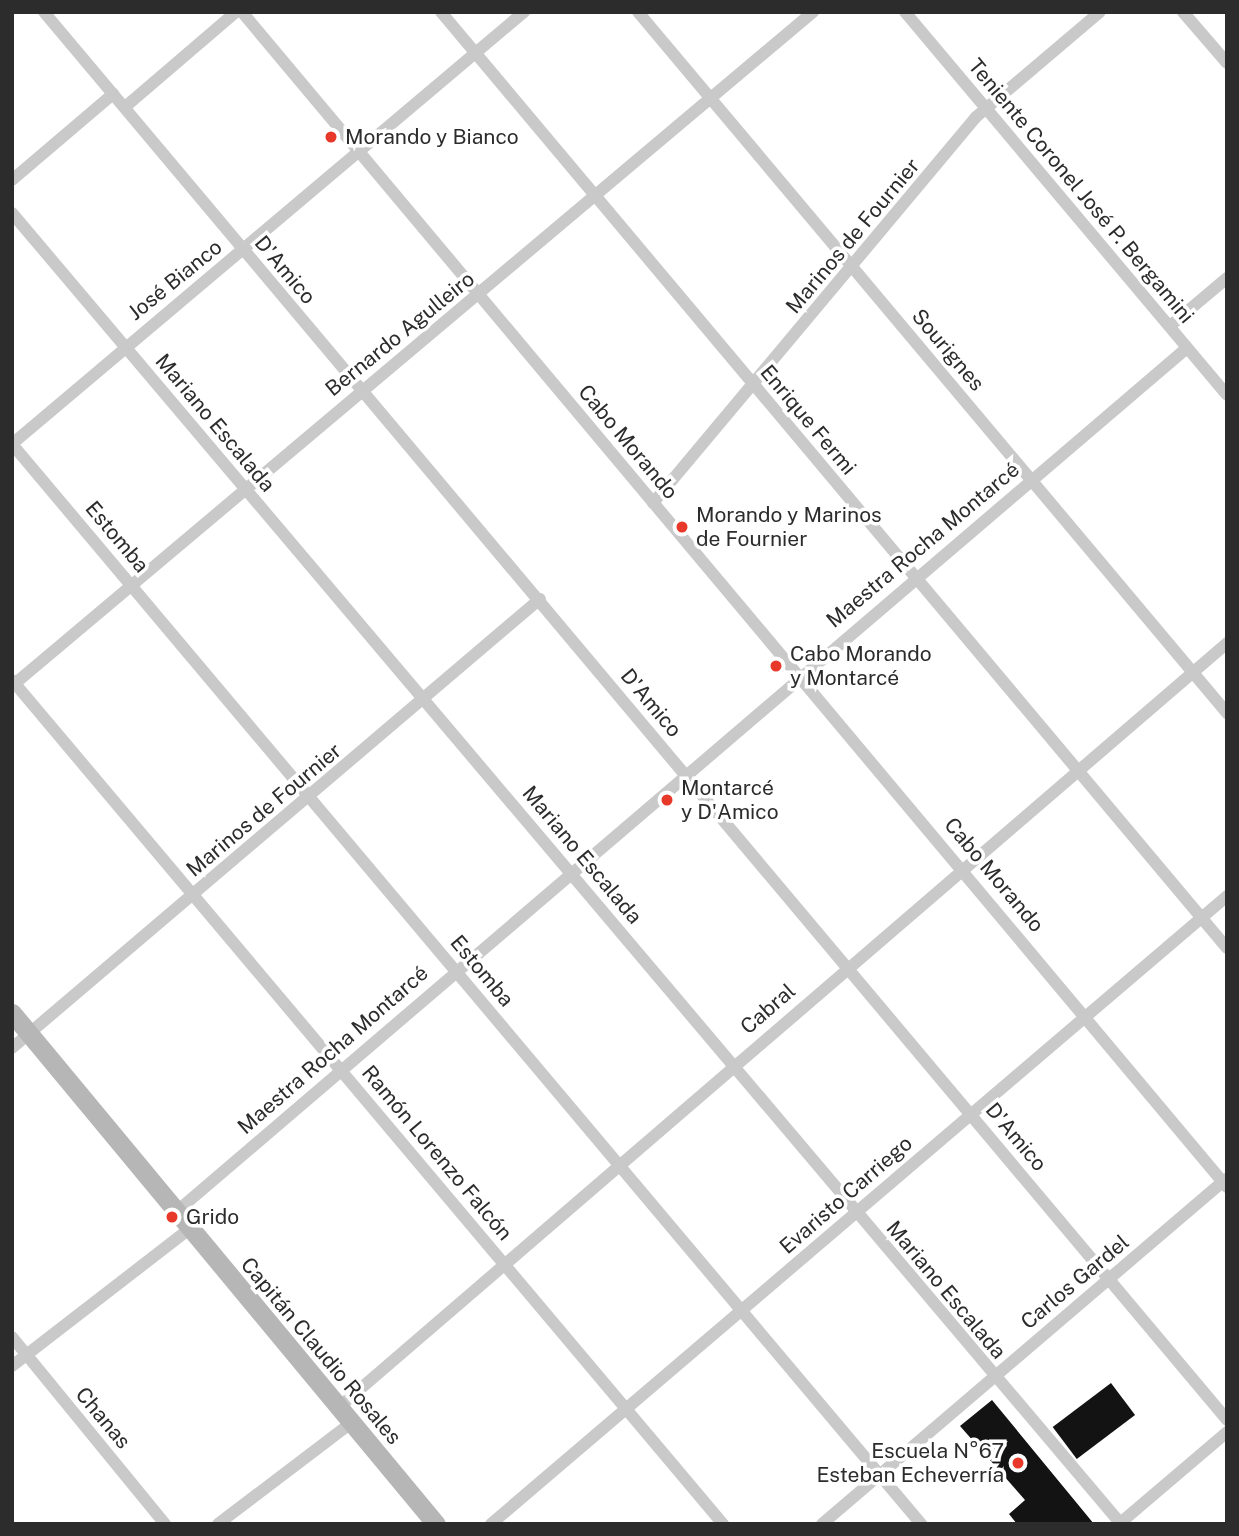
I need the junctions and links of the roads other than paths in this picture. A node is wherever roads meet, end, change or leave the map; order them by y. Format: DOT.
graph roads {
  1 [pos="44,12"];
  2 [pos="239,12"];
  3 [pos="441,12"];
  4 [pos="524,12"];
  5 [pos="638,12"];
  6 [pos="813,12"];
  7 [pos="905,12"];
  8 [pos="1100,12"];
  9 [pos="1183,12"];
  10 [pos="476,53"];
  11 [pos="1227,63"];
  12 [pos="113,94"];
  13 [pos="710,99"];
  14 [pos="125,107"];
  15 [pos="985,108"];
  16 [pos="358,151"];
  17 [pos="12,180"];
  18 [pos="593,196"];
  19 [pos="12,213"];
  20 [pos="243,250"];
  21 [pos="852,267"];
  22 [pos="1227,278"];
  23 [pos="479,295"];
  24 [pos="1170,326"];
  25 [pos="125,346"];
  26 [pos="1187,348"];
  27 [pos="754,384"];
  28 [pos="360,391"];
  29 [pos="1227,395"];
  30 [pos="12,444"];
  31 [pos="1031,478"];
  32 [pos="245,490"];
  33 [pos="653,503"];
  34 [pos="914,579"];
  35 [pos="132,585"];
  36 [pos="540,599"];
  37 [pos="1227,643"];
  38 [pos="1192,673"];
  39 [pos="799,675"];
  40 [pos="13,683"];
  41 [pos="426,697"];
  42 [pos="1227,713"];
  43 [pos="1076,772"];
  44 [pos="684,774"];
  45 [pos="310,797"];
  46 [pos="965,868"];
  47 [pos="571,873"];
  48 [pos="195,893"];
  49 [pos="1227,896"];
  50 [pos="1202,918"];
  51 [pos="1227,948"];
  52 [pos="847,965"];
  53 [pos="456,970"];
  54 [pos="12,1013"];
  55 [pos="1085,1014"];
  56 [pos="30,1034"];
  57 [pos="12,1048"];
  58 [pos="734,1064"];
  59 [pos="340,1068"];
  60 [pos="970,1113"];
  61 [pos="619,1163"];
  62 [pos="1225,1183"];
  63 [pos="176,1212"];
  64 [pos="855,1212"];
  65 [pos="189,1228"];
  66 [pos="504,1262"];
  67 [pos="1110,1278"];
  68 [pos="740,1311"];
  69 [pos="12,1337"];
  70 [pos="26,1356"];
  71 [pos="12,1366"];
  72 [pos="993,1375"];
  73 [pos="338,1408"];
  74 [pos="627,1409"];
  75 [pos="1227,1420"];
  76 [pos="351,1423"];
  77 [pos="1227,1432"];
  78 [pos="880,1475"];
  79 [pos="1120,1523"];
  80 [pos="165,1524"];
  81 [pos="218,1524"];
  82 [pos="436,1524"];
  83 [pos="491,1524"];
  84 [pos="723,1524"];
  85 [pos="822,1524"];
  86 [pos="921,1524"];
  1 -- 12 [label="street, D'Amico"];
  2 -- 14 [label="street"];
  2 -- 16 [label="street, Cabo Morando"];
  3 -- 10 [label="street, Enrique Fermi"];
  4 -- 10 [label="street, José Bianco"];
  5 -- 13 [label="street, Sourignes"];
  6 -- 13 [label="street, Bernardo Agulleiro"];
  7 -- 15 [label="street, Teniente Coronel José P. Bergamini"];
  8 -- 15 [label="street, Marinos de Fournier"];
  9 -- 11 [label="street"];
  10 -- 16 [label="street, José Bianco"];
  10 -- 18 [label="street, Enrique Fermi"];
  12 -- 14 [label="street, D'Amico"];
  12 -- 17 [label="street"];
  13 -- 18 [label="street, Bernardo Agulleiro"];
  13 -- 21 [label="street, Sourignes"];
  14 -- 20 [label="street, D'Amico"];
  15 -- 21 [label="street, Marinos de Fournier"];
  15 -- 24 [label="street, Teniente Coronel José P. Bergamini"];
  16 -- 20 [label="street, José Bianco"];
  16 -- 23 [label="street, Cabo Morando"];
  18 -- 23 [label="street, Bernardo Agulleiro"];
  18 -- 27 [label="street, Enrique Fermi"];
  19 -- 25 [label="street, Mariano Escalada"];
  20 -- 25 [label="street, José Bianco"];
  20 -- 28 [label="street, D'Amico"];
  21 -- 27 [label="street, Marinos de Fournier"];
  21 -- 31 [label="street, Sourignes"];
  22 -- 24 [label="street"];
  23 -- 28 [label="street, Bernardo Agulleiro"];
  23 -- 33 [label="street, Cabo Morando"];
  24 -- 26 [label="street, Teniente Coronel José P. Bergamini"];
  25 -- 30 [label="street, José Bianco"];
  25 -- 32 [label="street, Mariano Escalada"];
  26 -- 29 [label="street, Teniente Coronel José P. Bergamini"];
  26 -- 31 [label="street, Maestra Rocha Montarcé"];
  27 -- 33 [label="street, Marinos de Fournier"];
  27 -- 34 [label="street, Enrique Fermi"];
  28 -- 32 [label="street, Bernardo Agulleiro"];
  28 -- 36 [label="street, D'Amico"];
  30 -- 35 [label="street, Estomba"];
  31 -- 34 [label="street, Maestra Rocha Montarcé"];
  31 -- 38 [label="street, Sourignes"];
  32 -- 35 [label="street, Bernardo Agulleiro"];
  32 -- 41 [label="street, Mariano Escalada"];
  33 -- 39 [label="street, Cabo Morando"];
  34 -- 39 [label="street, Maestra Rocha Montarcé"];
  34 -- 43 [label="street, Enrique Fermi"];
  35 -- 40 [label="street, Bernardo Agulleiro"];
  35 -- 45 [label="street, Estomba"];
  36 -- 41 [label="street, Marinos de Fournier"];
  36 -- 44 [label="street, D'Amico"];
  37 -- 38 [label="street, Cabral"];
  38 -- 42 [label="street, Sourignes"];
  38 -- 43 [label="street, Cabral"];
  39 -- 44 [label="street, Maestra Rocha Montarcé"];
  39 -- 46 [label="street, Cabo Morando"];
  40 -- 48 [label="street, Ramón Lorenzo Falcón"];
  41 -- 45 [label="street, Marinos de Fournier"];
  41 -- 47 [label="street, Mariano Escalada"];
  43 -- 46 [label="street, Cabral"];
  43 -- 50 [label="street, Enrique Fermi"];
  44 -- 47 [label="street, Maestra Rocha Montarcé"];
  44 -- 52 [label="street, D'Amico"];
  45 -- 48 [label="street, Marinos de Fournier"];
  45 -- 53 [label="street, Estomba"];
  46 -- 52 [label="street, Cabral"];
  46 -- 55 [label="street, Cabo Morando"];
  47 -- 53 [label="street, Maestra Rocha Montarcé"];
  47 -- 58 [label="street, Mariano Escalada"];
  48 -- 56 [label="street, Marinos de Fournier"];
  48 -- 59 [label="street, Ramón Lorenzo Falcón"];
  49 -- 50 [label="street, Evaristo Carriego"];
  50 -- 51 [label="street, Enrique Fermi"];
  50 -- 55 [label="street, Evaristo Carriego"];
  52 -- 58 [label="street, Cabral"];
  52 -- 60 [label="street, D'Amico"];
  53 -- 59 [label="street, Maestra Rocha Montarcé"];
  53 -- 61 [label="street, Estomba"];
  54 -- 56 [label="street, Capitán Claudio Rosales"];
  55 -- 60 [label="street, Evaristo Carriego"];
  55 -- 62 [label="street, Cabo Morando"];
  56 -- 57 [label="street, Marinos de Fournier"];
  56 -- 63 [label="street, Capitán Claudio Rosales"];
  58 -- 61 [label="street, Cabral"];
  58 -- 64 [label="street, Mariano Escalada"];
  59 -- 63 [label="street, Maestra Rocha Montarcé"];
  59 -- 66 [label="street, Ramón Lorenzo Falcón"];
  60 -- 64 [label="street, Evaristo Carriego"];
  60 -- 67 [label="street, D'Amico"];
  61 -- 66 [label="street, Cabral"];
  61 -- 68 [label="street, Estomba"];
  62 -- 67 [label="street, Carlos Gardel"];
  63 -- 65 [label="street, Capitán Claudio Rosales"];
  64 -- 68 [label="street, Evaristo Carriego"];
  64 -- 72 [label="street, Mariano Escalada"];
  65 -- 70 [label="street"];
  65 -- 73 [label="street, Capitán Claudio Rosales"];
  66 -- 73 [label="street, Cabral"];
  66 -- 74 [label="street, Ramón Lorenzo Falcón"];
  67 -- 72 [label="street, Carlos Gardel"];
  67 -- 75 [label="street, D'Amico"];
  68 -- 74 [label="street, Evaristo Carriego"];
  68 -- 78 [label="street, Estomba"];
  69 -- 70 [label="street, Chanas"];
  70 -- 71 [label="street"];
  70 -- 80 [label="street, Chanas"];
  72 -- 78 [label="street, Carlos Gardel"];
  72 -- 79 [label="street, Mariano Escalada"];
  73 -- 76 [label="street, Capitán Claudio Rosales"];
  74 -- 83 [label="street, Evaristo Carriego"];
  74 -- 84 [label="street, Ramón Lorenzo Falcón"];
  76 -- 81 [label="street"];
  76 -- 82 [label="street, Capitán Claudio Rosales"];
  77 -- 79 [label="street"];
  78 -- 85 [label="street, Carlos Gardel"];
  78 -- 86 [label="street, Estomba"];
}
